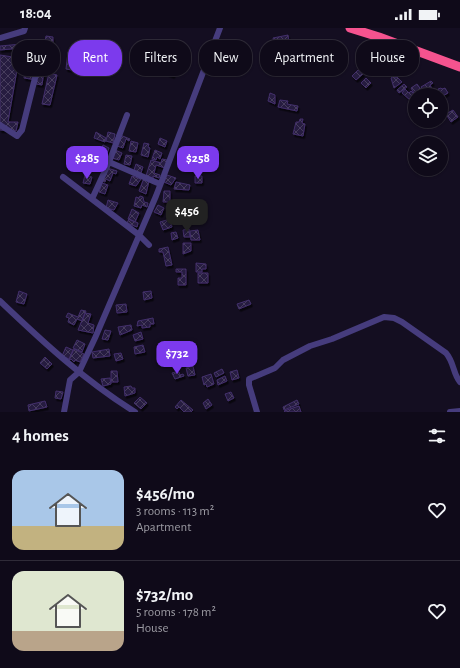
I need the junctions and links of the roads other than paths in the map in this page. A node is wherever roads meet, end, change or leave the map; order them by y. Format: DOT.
graph roads {
  1 [pos="25,28"];
  2 [pos="220,28"];
  3 [pos="350,28"];
  4 [pos="366,28"];
  5 [pos="0,38"];
  6 [pos="460,61"];
  7 [pos="460,67"];
  8 [pos="36,76"];
  9 [pos="127,116"];
  10 [pos="0,125"];
  11 [pos="109,162"];
  12 [pos="63,177"];
  13 [pos="160,184"];
  14 [pos="92,199"];
  15 [pos="139,235"];
  16 [pos="149,245"];
  17 [pos="0,301"];
  18 [pos="79,372"];
  19 [pos="460,382"];
  20 [pos="460,411"];
  21 [pos="64,412"];
  22 [pos="135,412"];
  23 [pos="257,412"];
  24 [pos="450,412"];
  1 -- 5 [label="street"];
  2 -- 13 [label="street"];
  3 -- 7 [label="highway"];
  4 -- 6 [label="highway"];
  8 -- 10 [label="street"];
  9 -- 11 [label="street"];
  11 -- 13 [label="street"];
  11 -- 14 [label="street"];
  12 -- 14 [label="street"];
  13 -- 15 [label="street"];
  14 -- 15 [label="street"];
  15 -- 16 [label="street"];
  15 -- 18 [label="street"];
  17 -- 18 [label="street"];
  18 -- 21 [label="street"];
  18 -- 22 [label="street"];
  19 -- 23 [label="street"];
  20 -- 24 [label="street"];
}
